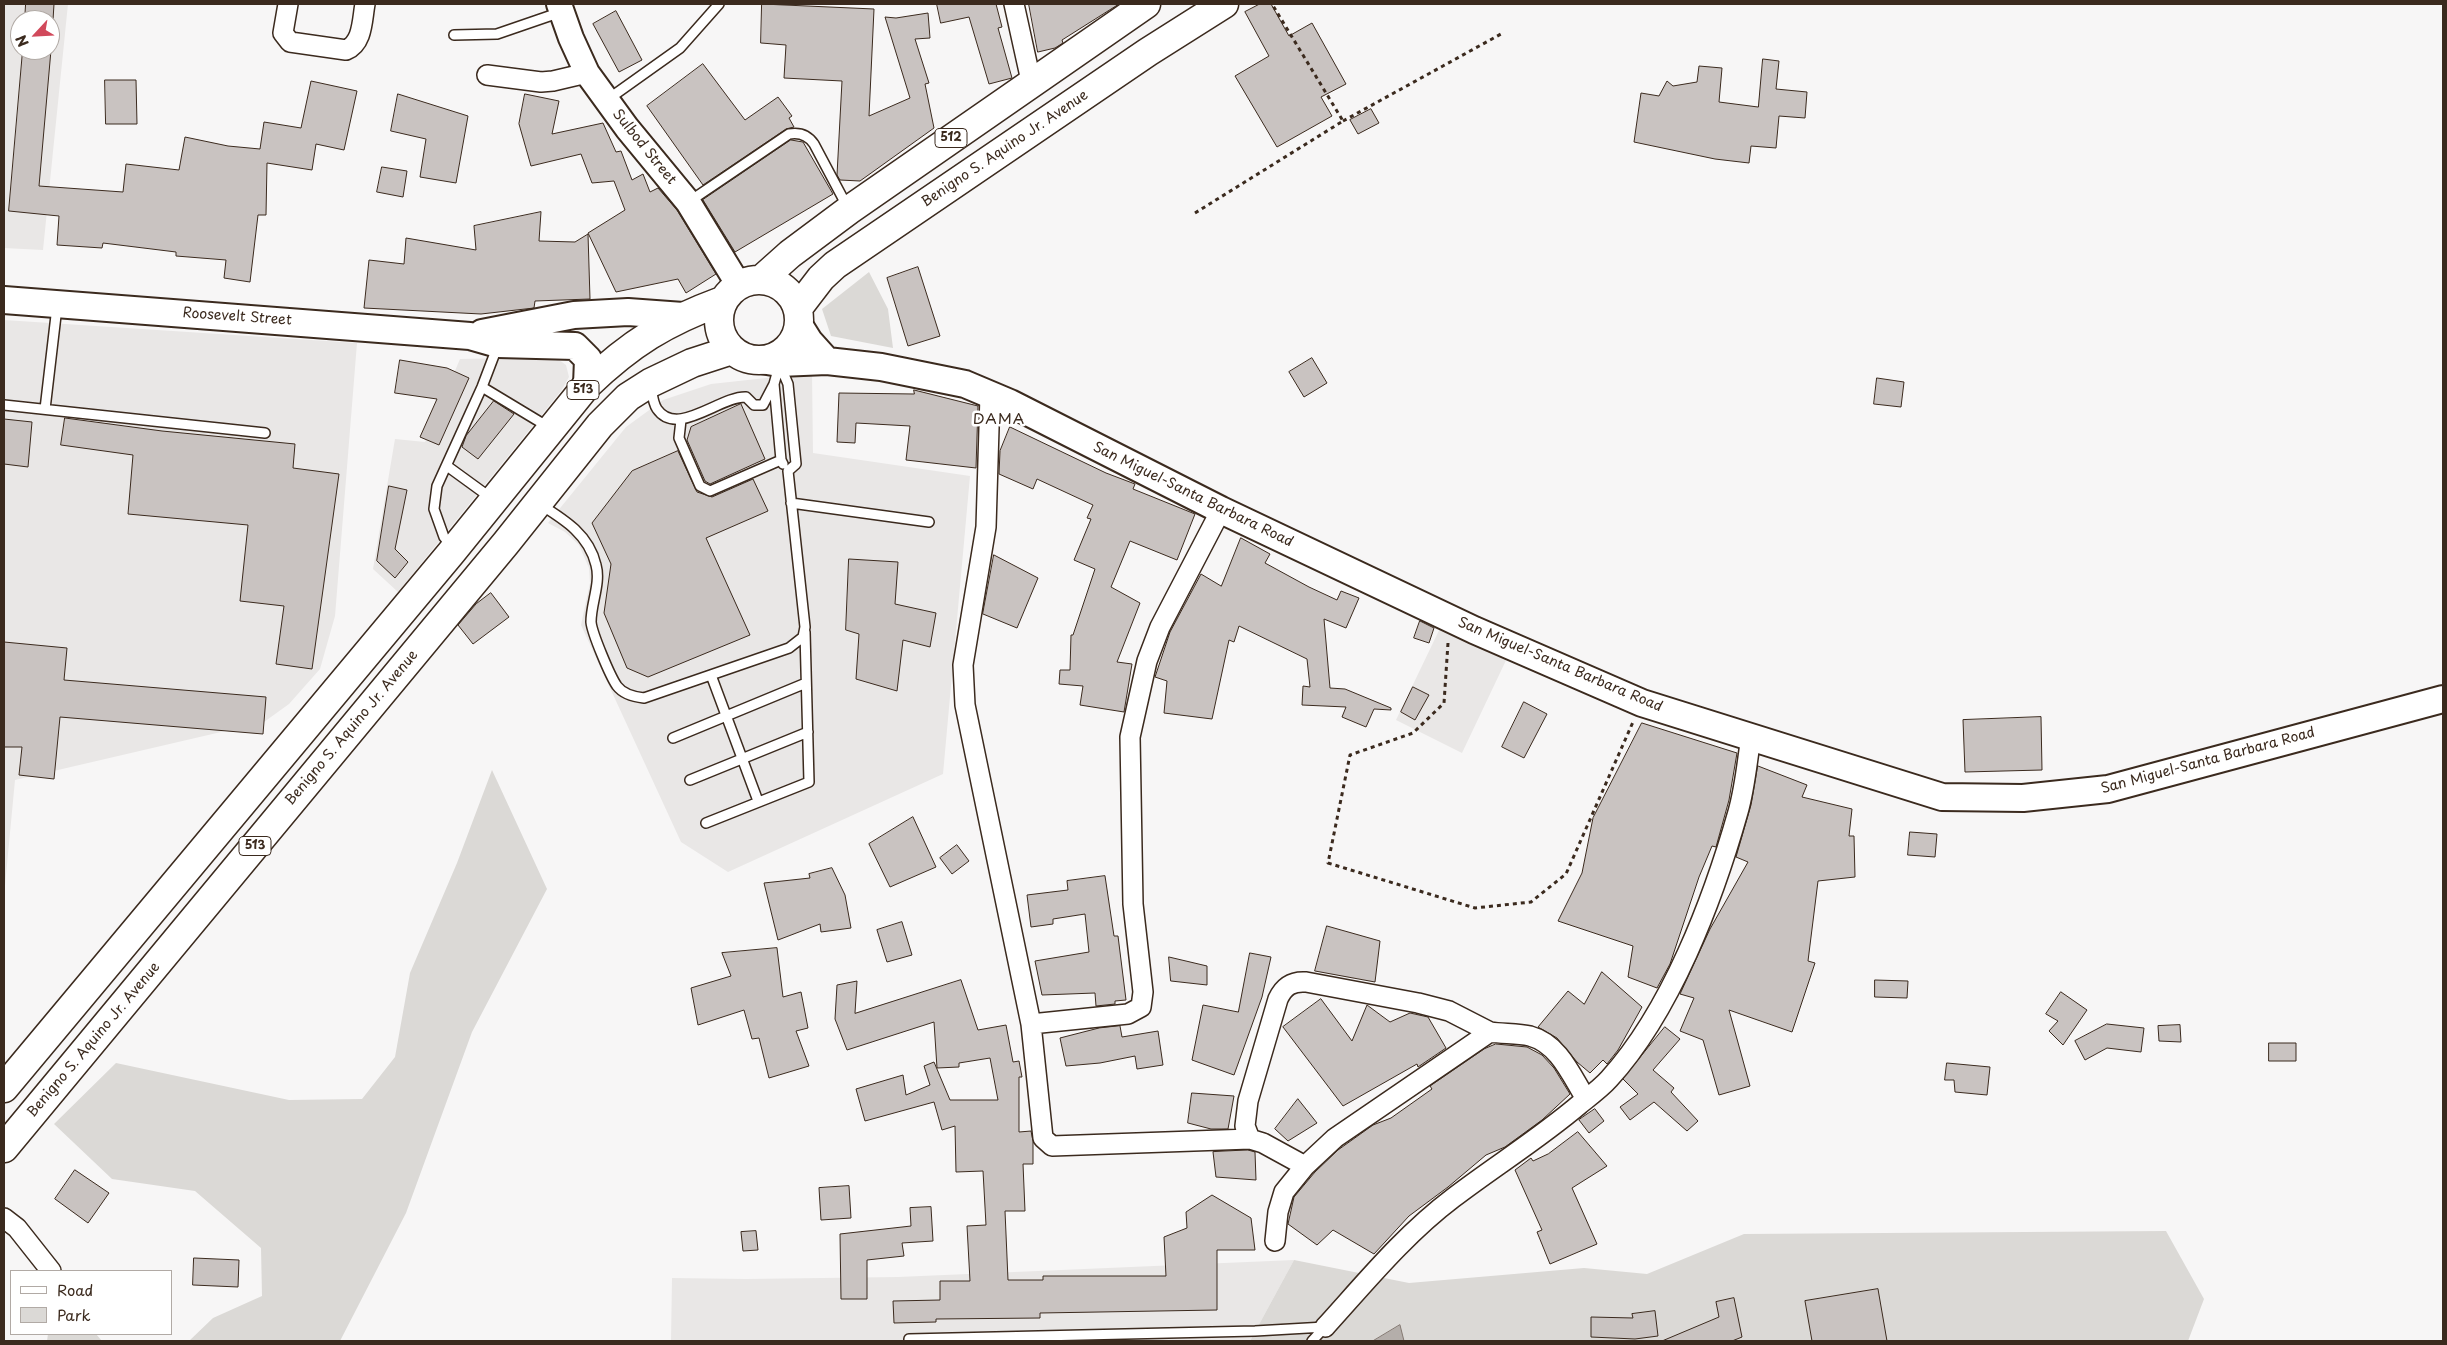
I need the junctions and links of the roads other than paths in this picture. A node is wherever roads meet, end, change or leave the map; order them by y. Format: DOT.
graph roads {
  1 [pos="288,4"];
  2 [pos="365,4"];
  3 [pos="719,4"];
  4 [pos="1014,4"];
  5 [pos="1224,4"];
  6 [pos="560,8"];
  7 [pos="1136,11"];
  8 [pos="454,35"];
  9 [pos="1148,52"];
  10 [pos="587,72"];
  11 [pos="487,76"];
  12 [pos="1031,82"];
  13 [pos="606,100"];
  14 [pos="688,202"];
  15 [pos="849,210"];
  16 [pos="741,288"];
  17 [pos="4,300"];
  18 [pos="57,304"];
  19 [pos="682,316"];
  20 [pos="798,317"];
  21 [pos="497,337"];
  22 [pos="732,350"];
  23 [pos="827,361"];
  24 [pos="771,369"];
  25 [pos="650,383"];
  26 [pos="587,385"];
  27 [pos="482,387"];
  28 [pos="990,395"];
  29 [pos="4,404"];
  30 [pos="45,409"];
  31 [pos="681,420"];
  32 [pos="551,428"];
  33 [pos="265,433"];
  34 [pos="781,460"];
  35 [pos="447,466"];
  36 [pos="788,470"];
  37 [pos="792,503"];
  38 [pos="538,504"];
  39 [pos="485,510"];
  40 [pos="1220,510"];
  41 [pos="929,522"];
  42 [pos="506,543"];
  43 [pos="453,549"];
  44 [pos="805,627"];
  45 [pos="711,675"];
  46 [pos="806,683"];
  47 [pos="2443,699"];
  48 [pos="726,716"];
  49 [pos="808,732"];
  50 [pos="1751,737"];
  51 [pos="673,738"];
  52 [pos="742,759"];
  53 [pos="690,780"];
  54 [pos="758,801"];
  55 [pos="706,823"];
  56 [pos="1031,1024"];
  57 [pos="1490,1032"];
  58 [pos="4,1088"];
  59 [pos="1586,1099"];
  60 [pos="1250,1139"];
  61 [pos="4,1148"];
  62 [pos="1304,1166"];
  63 [pos="4,1218"];
  64 [pos="1275,1241"];
  65 [pos="50,1270"];
  66 [pos="1318,1334"];
  67 [pos="910,1341"];
  1 -- 2 [label="street"];
  3 -- 13 [label="lane"];
  4 -- 12 [label="street"];
  5 -- 9 [label="main road, Benigno S. Aquino Jr. Avenue"];
  6 -- 8 [label="lane"];
  6 -- 10 [label="street, Sulbod Street"];
  7 -- 9 [label="main road"];
  7 -- 12 [label="main road, 512"];
  9 -- 20 [label="main road, Benigno S. Aquino Jr. Avenue"];
  10 -- 11 [label="street"];
  10 -- 13 [label="street, Sulbod Street"];
  12 -- 15 [label="main road, 512"];
  13 -- 14 [label="street, Sulbod Street"];
  14 -- 15 [label="lane"];
  14 -- 16 [label="street, Sulbod Street"];
  15 -- 16 [label="main road, 512"];
  16 -- 19 [label="main road, 513"];
  16 -- 20 [label="main road"];
  16 -- 22 [label="main road"];
  17 -- 18 [label="main road, Roosevelt Street"];
  18 -- 21 [label="main road, Roosevelt Street"];
  18 -- 30 [label="lane"];
  19 -- 21 [label="main road, Roosevelt Street"];
  19 -- 26 [label="main road, 513"];
  20 -- 23 [label="main road"];
  20 -- 24 [label="main road"];
  21 -- 26 [label="main road, Roosevelt Street"];
  21 -- 27 [label="lane"];
  22 -- 24 [label="main road"];
  22 -- 25 [label="main road, Benigno S. Aquino Jr. Avenue / 513"];
  23 -- 24 [label="main road, San Miguel-Santa Barbara Road"];
  23 -- 28 [label="main road, San Miguel-Santa Barbara Road"];
  24 -- 31 [label="lane"];
  24 -- 34 [label="lane"];
  24 -- 36 [label="lane"];
  25 -- 31 [label="lane"];
  25 -- 38 [label="main road, Benigno S. Aquino Jr. Avenue / 513"];
  26 -- 32 [label="main road, 513"];
  27 -- 32 [label="lane"];
  27 -- 35 [label="lane"];
  28 -- 40 [label="main road, San Miguel-Santa Barbara Road"];
  28 -- 56 [label="street"];
  29 -- 30 [label="lane"];
  30 -- 33 [label="lane"];
  31 -- 34 [label="lane"];
  32 -- 39 [label="main road, 513"];
  34 -- 36 [label="lane"];
  35 -- 39 [label="lane"];
  35 -- 43 [label="lane"];
  36 -- 37 [label="lane"];
  37 -- 41 [label="lane"];
  37 -- 44 [label="lane"];
  38 -- 42 [label="main road, Benigno S. Aquino Jr. Avenue / 513"];
  38 -- 45 [label="lane"];
  39 -- 42 [label="main road"];
  39 -- 43 [label="main road, 513"];
  40 -- 50 [label="main road, San Miguel-Santa Barbara Road"];
  40 -- 56 [label="street"];
  42 -- 61 [label="main road, Benigno S. Aquino Jr. Avenue / 513"];
  43 -- 58 [label="main road, 513"];
  44 -- 45 [label="lane"];
  44 -- 46 [label="lane"];
  45 -- 48 [label="lane"];
  46 -- 48 [label="lane"];
  46 -- 49 [label="lane"];
  47 -- 50 [label="main road, San Miguel-Santa Barbara Road"];
  48 -- 51 [label="lane"];
  48 -- 52 [label="lane"];
  49 -- 52 [label="lane"];
  49 -- 54 [label="lane"];
  50 -- 59 [label="street"];
  52 -- 53 [label="lane"];
  52 -- 54 [label="lane"];
  54 -- 55 [label="lane"];
  56 -- 60 [label="street"];
  57 -- 59 [label="street"];
  57 -- 60 [label="street"];
  57 -- 62 [label="street"];
  59 -- 66 [label="street"];
  60 -- 62 [label="street"];
  62 -- 64 [label="street"];
  63 -- 65 [label="street"];
  66 -- 67 [label="lane"];
}
